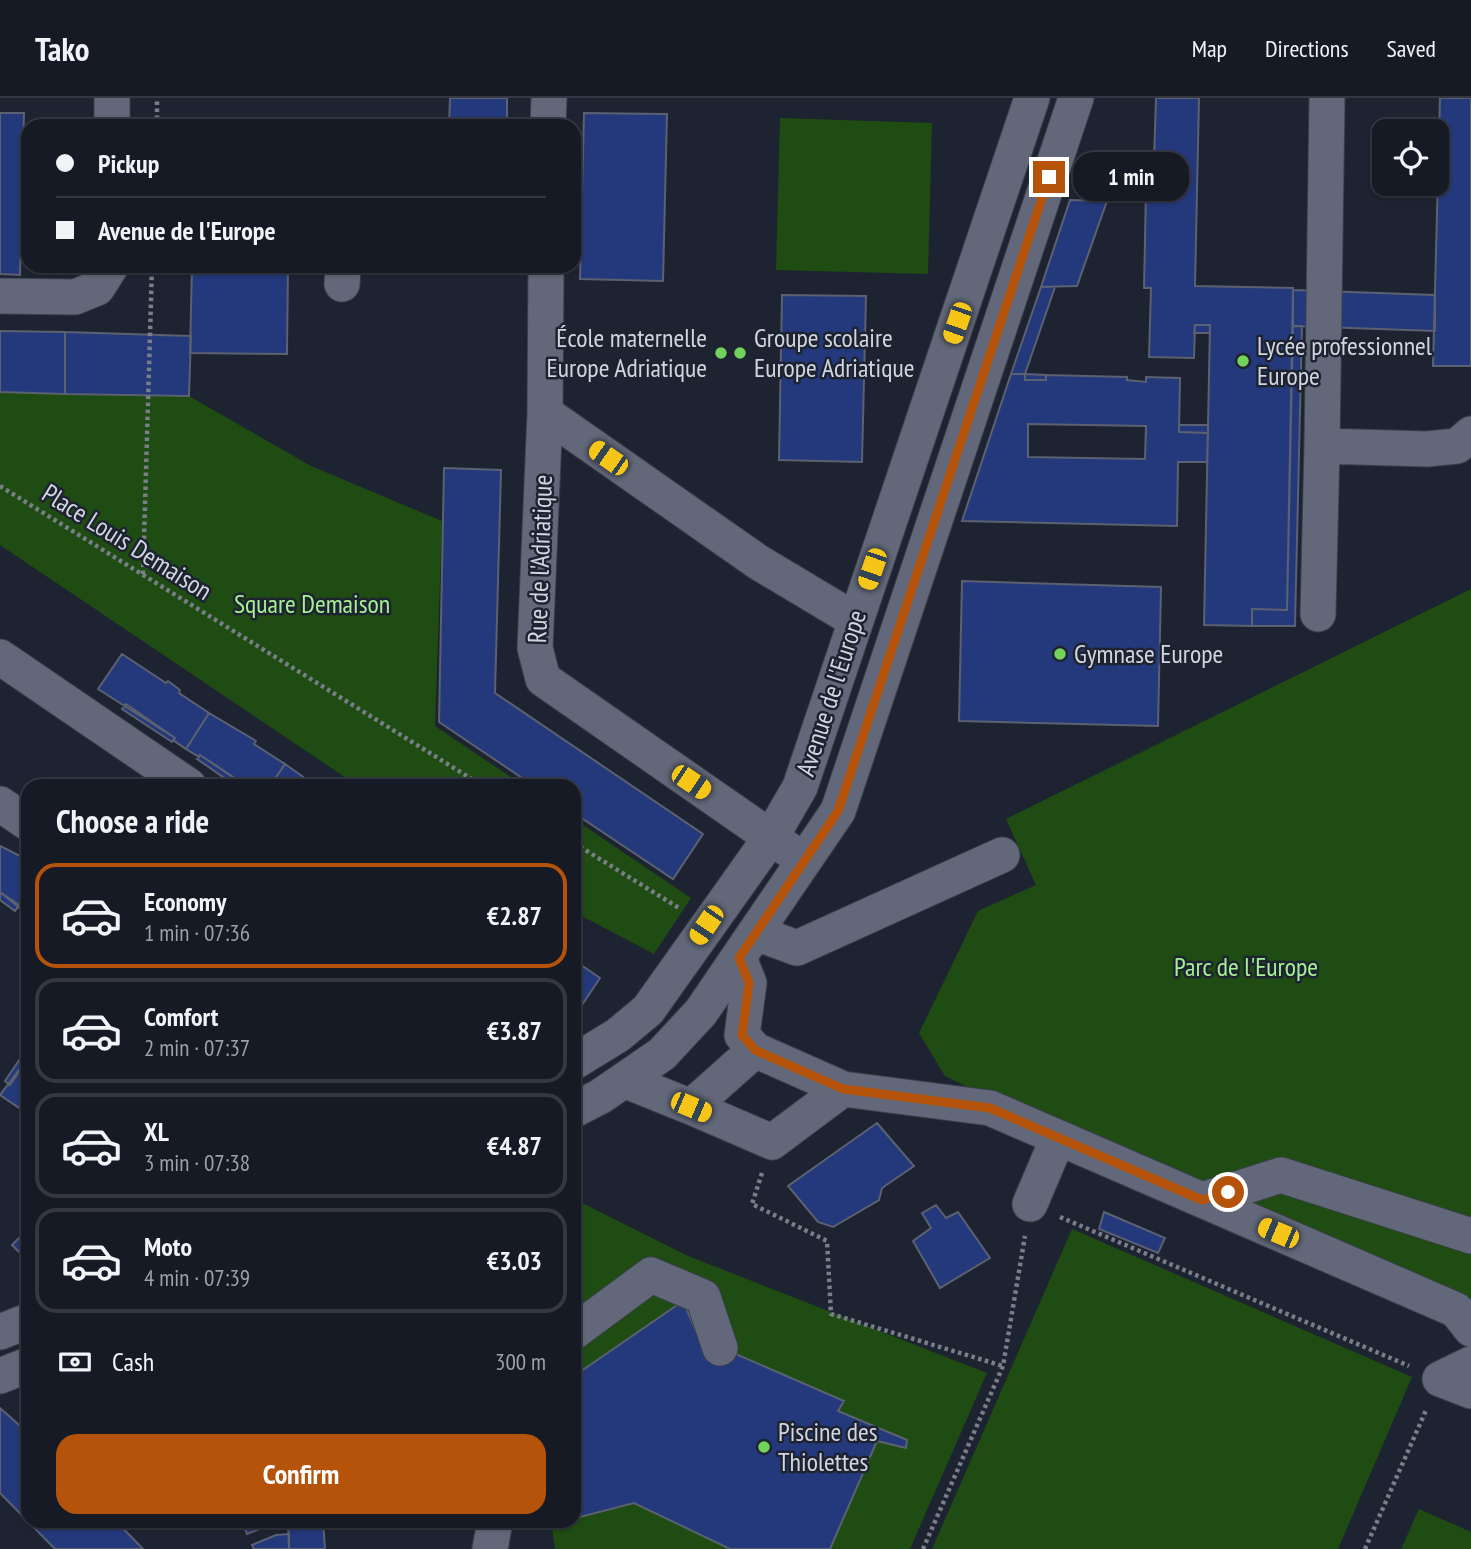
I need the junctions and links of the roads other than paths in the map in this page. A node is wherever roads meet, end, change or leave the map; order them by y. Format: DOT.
graph roads {
  1 [pos="112,98"];
  2 [pos="549,98"];
  3 [pos="1032,98"];
  4 [pos="1076,98"];
  5 [pos="1326,98"];
  6 [pos="112,119"];
  7 [pos="548,119"];
  8 [pos="107,273"];
  9 [pos="546,273"];
  10 [pos="0,296"];
  11 [pos="545,413"];
  12 [pos="1471,434"];
  13 [pos="1322,446"];
  14 [pos="1318,614"];
  15 [pos="855,620"];
  16 [pos="0,657"];
  17 [pos="178,779"];
  18 [pos="0,804"];
  19 [pos="21,818"];
  20 [pos="771,837"];
  21 [pos="1002,855"];
  22 [pos="806,861"];
  23 [pos="748,945"];
  24 [pos="755,1050"];
  25 [pos="581,1058"];
  26 [pos="581,1071"];
  27 [pos="843,1089"];
  28 [pos="600,1096"];
  29 [pos="691,1107"];
  30 [pos="1058,1138"];
  31 [pos="1202,1200"];
  32 [pos="1030,1204"];
  33 [pos="1471,1236"];
  34 [pos="21,1324"];
  35 [pos="581,1327"];
  36 [pos="1471,1329"];
  37 [pos="0,1332"];
  38 [pos="720,1348"];
  39 [pos="1471,1364"];
  40 [pos="21,1368"];
  41 [pos="0,1377"];
  42 [pos="1455,1385"];
  43 [pos="494,1528"];
  44 [pos="490,1549"];
  1 -- 6 [label="street"];
  2 -- 7 [label="street"];
  3 -- 15 [label="street, Avenue de l'Europe"];
  4 -- 22 [label="street, Avenue de l'Europe"];
  5 -- 13 [label="street"];
  8 -- 10 [label="street"];
  9 -- 11 [label="street, Rue de l'Adriatique"];
  11 -- 15 [label="street"];
  11 -- 20 [label="street, Rue de l'Adriatique"];
  12 -- 13 [label="street"];
  13 -- 14 [label="street"];
  15 -- 20 [label="street, Avenue de l'Europe"];
  16 -- 17 [label="street"];
  18 -- 19 [label="street"];
  20 -- 22 [label="street, Rue de l'Adriatique"];
  20 -- 25 [label="street, Avenue de l'Europe"];
  21 -- 23 [label="street"];
  22 -- 23 [label="street, Avenue de l'Europe"];
  23 -- 24 [label="street"];
  23 -- 28 [label="street, Avenue de l'Europe"];
  24 -- 27 [label="street"];
  24 -- 29 [label="street"];
  26 -- 28 [label="street"];
  27 -- 29 [label="street"];
  27 -- 30 [label="street"];
  28 -- 29 [label="street"];
  30 -- 31 [label="street"];
  30 -- 32 [label="street"];
  31 -- 33 [label="street"];
  31 -- 36 [label="street"];
  34 -- 37 [label="street"];
  35 -- 38 [label="street"];
  39 -- 42 [label="street"];
  40 -- 41 [label="street"];
  43 -- 44 [label="street"];
}
